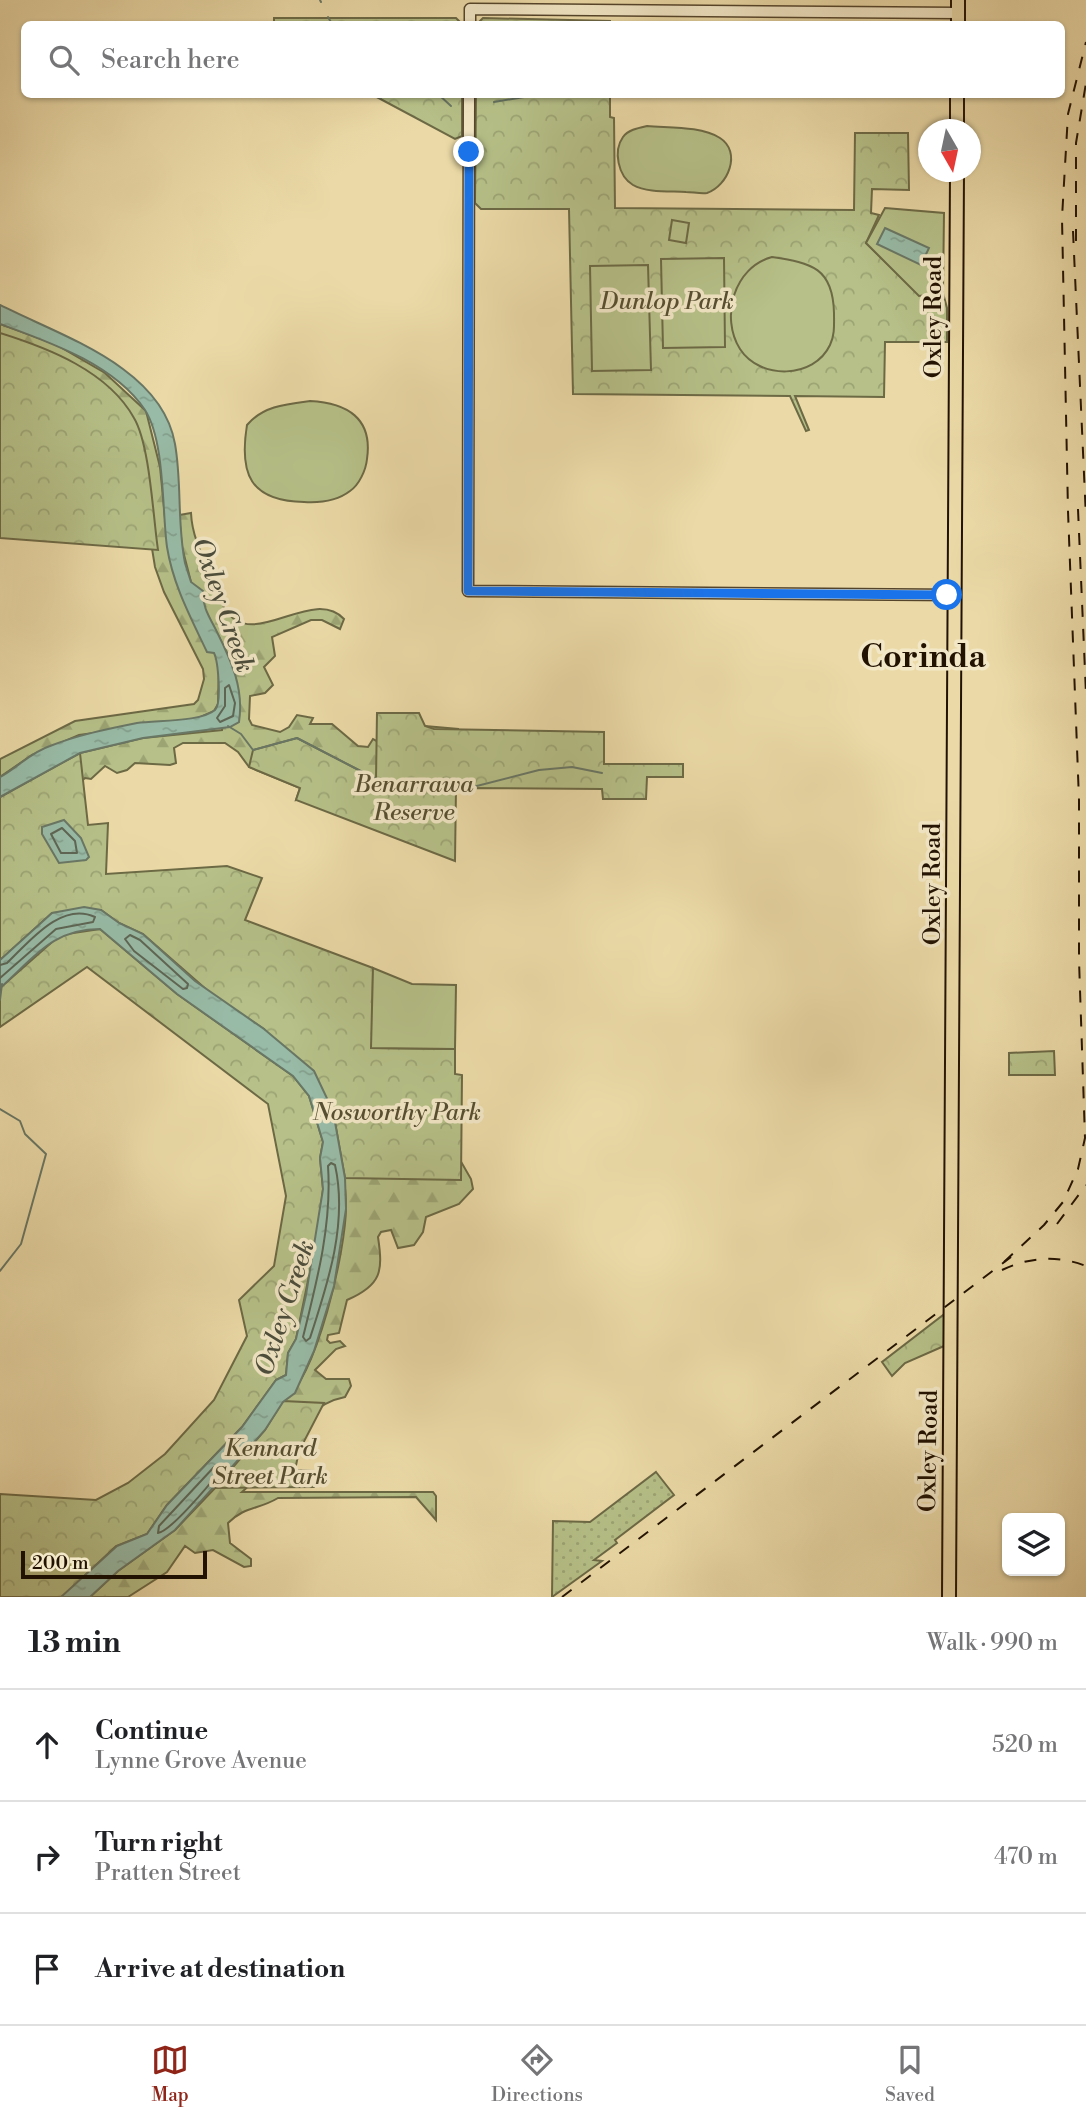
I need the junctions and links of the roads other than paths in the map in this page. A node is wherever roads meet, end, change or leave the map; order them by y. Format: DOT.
graph roads {
  1 [pos="958,12"];
  2 [pos="470,21"];
  3 [pos="469,98"];
  4 [pos="957,98"];
  5 [pos="957,119"];
  6 [pos="957,182"];
  7 [pos="955,595"];
  8 [pos="949,1597"];
  1 -- 2 [label="street"];
  3 -- 7 [label="street"];
  4 -- 5 [label="main road"];
  6 -- 7 [label="main road, Oxley Road"];
  7 -- 8 [label="main road, Oxley Road"];
}
